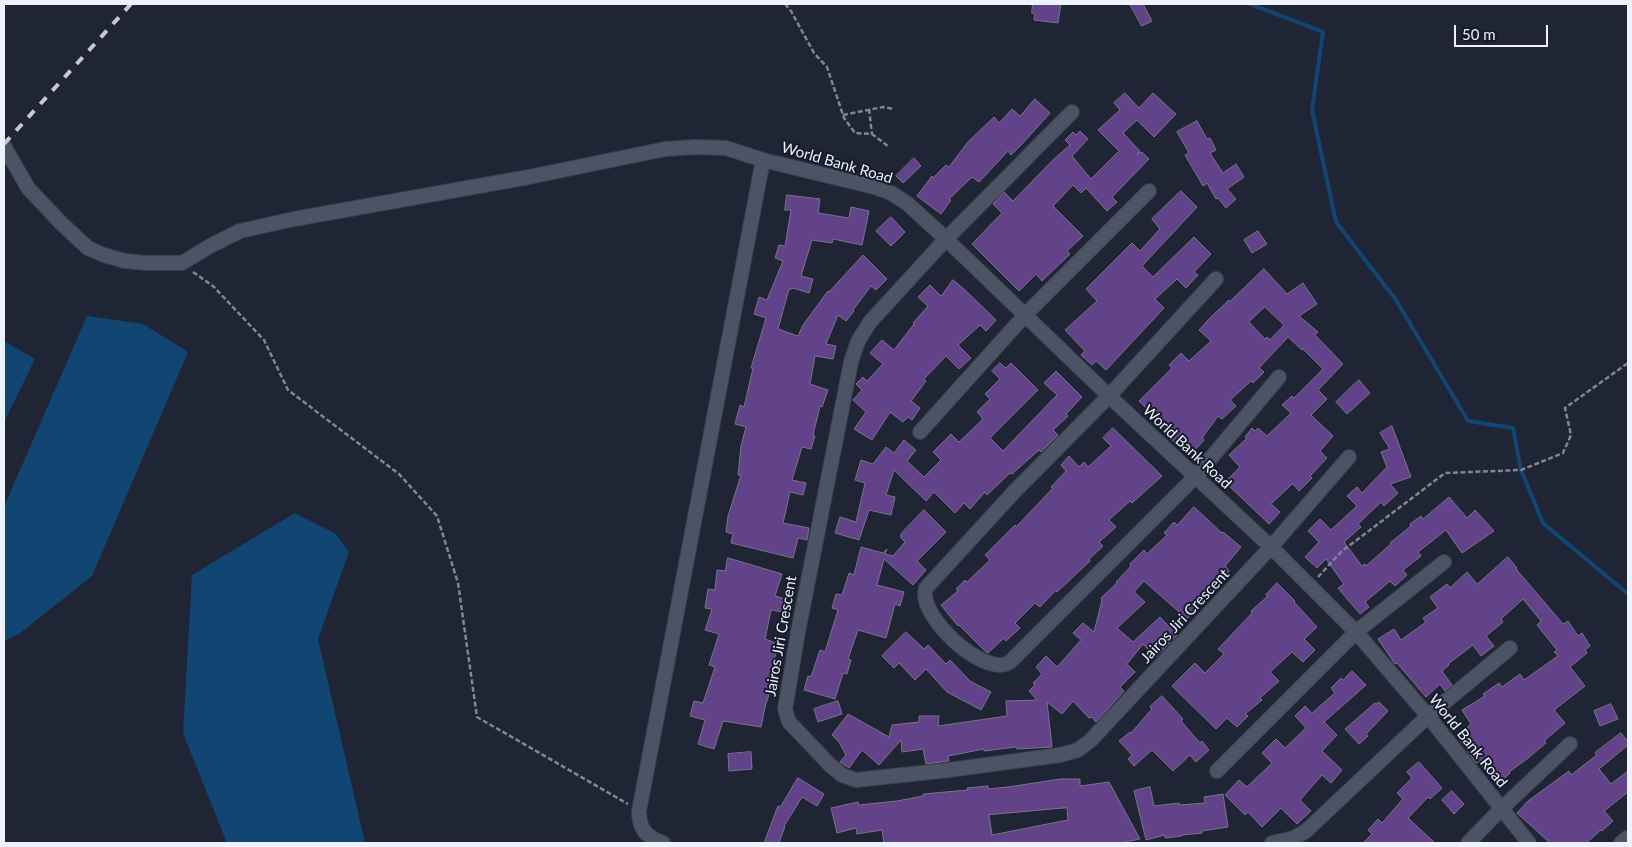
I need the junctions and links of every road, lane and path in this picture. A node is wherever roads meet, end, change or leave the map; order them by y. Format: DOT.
graph roads {
  1 [pos="785,4"];
  2 [pos="869,109"];
  3 [pos="893,109"];
  4 [pos="1072,112"];
  5 [pos="843,115"];
  6 [pos="872,134"];
  7 [pos="4,146"];
  8 [pos="888,146"];
  9 [pos="763,160"];
  10 [pos="1149,191"];
  11 [pos="946,239"];
  12 [pos="182,264"];
  13 [pos="1216,279"];
  14 [pos="1026,314"];
  15 [pos="1628,363"];
  16 [pos="1279,377"];
  17 [pos="1109,396"];
  18 [pos="920,432"];
  19 [pos="1348,457"];
  20 [pos="1195,477"];
  21 [pos="1271,547"];
  22 [pos="1444,562"];
  23 [pos="1310,586"];
  24 [pos="1356,632"];
  25 [pos="1510,648"];
  26 [pos="1428,716"];
  27 [pos="1570,744"];
  28 [pos="1217,771"];
  29 [pos="1501,808"];
  30 [pos="640,811"];
  31 [pos="663,843"];
  32 [pos="1272,843"];
  33 [pos="1468,843"];
  34 [pos="1528,843"];
  1 -- 5 [label="path"];
  2 -- 3 [label="path"];
  2 -- 5 [label="path"];
  2 -- 6 [label="path"];
  4 -- 11 [label="street, Jairos Jiri Crescent"];
  5 -- 6 [label="path"];
  6 -- 8 [label="path"];
  7 -- 12 [label="street"];
  9 -- 11 [label="street, World Bank Road"];
  9 -- 12 [label="street, World Bank Road"];
  9 -- 30 [label="street"];
  10 -- 14 [label="street"];
  11 -- 14 [label="street, World Bank Road"];
  11 -- 21 [label="street, Jairos Jiri Crescent"];
  12 -- 30 [label="path"];
  13 -- 17 [label="street"];
  14 -- 17 [label="street, World Bank Road"];
  14 -- 18 [label="street"];
  15 -- 23 [label="path"];
  16 -- 20 [label="street"];
  17 -- 20 [label="street, World Bank Road"];
  17 -- 20 [label="street"];
  19 -- 21 [label="street, Jairos Jiri Crescent"];
  20 -- 21 [label="street, World Bank Road"];
  21 -- 23 [label="street, World Bank Road"];
  22 -- 24 [label="street"];
  23 -- 24 [label="street, World Bank Road"];
  24 -- 26 [label="street, World Bank Road"];
  24 -- 28 [label="street"];
  25 -- 26 [label="street"];
  26 -- 29 [label="street, World Bank Road"];
  26 -- 32 [label="street"];
  27 -- 29 [label="street"];
  29 -- 33 [label="street"];
  29 -- 34 [label="street, World Bank Road"];
  30 -- 31 [label="street"];
}
